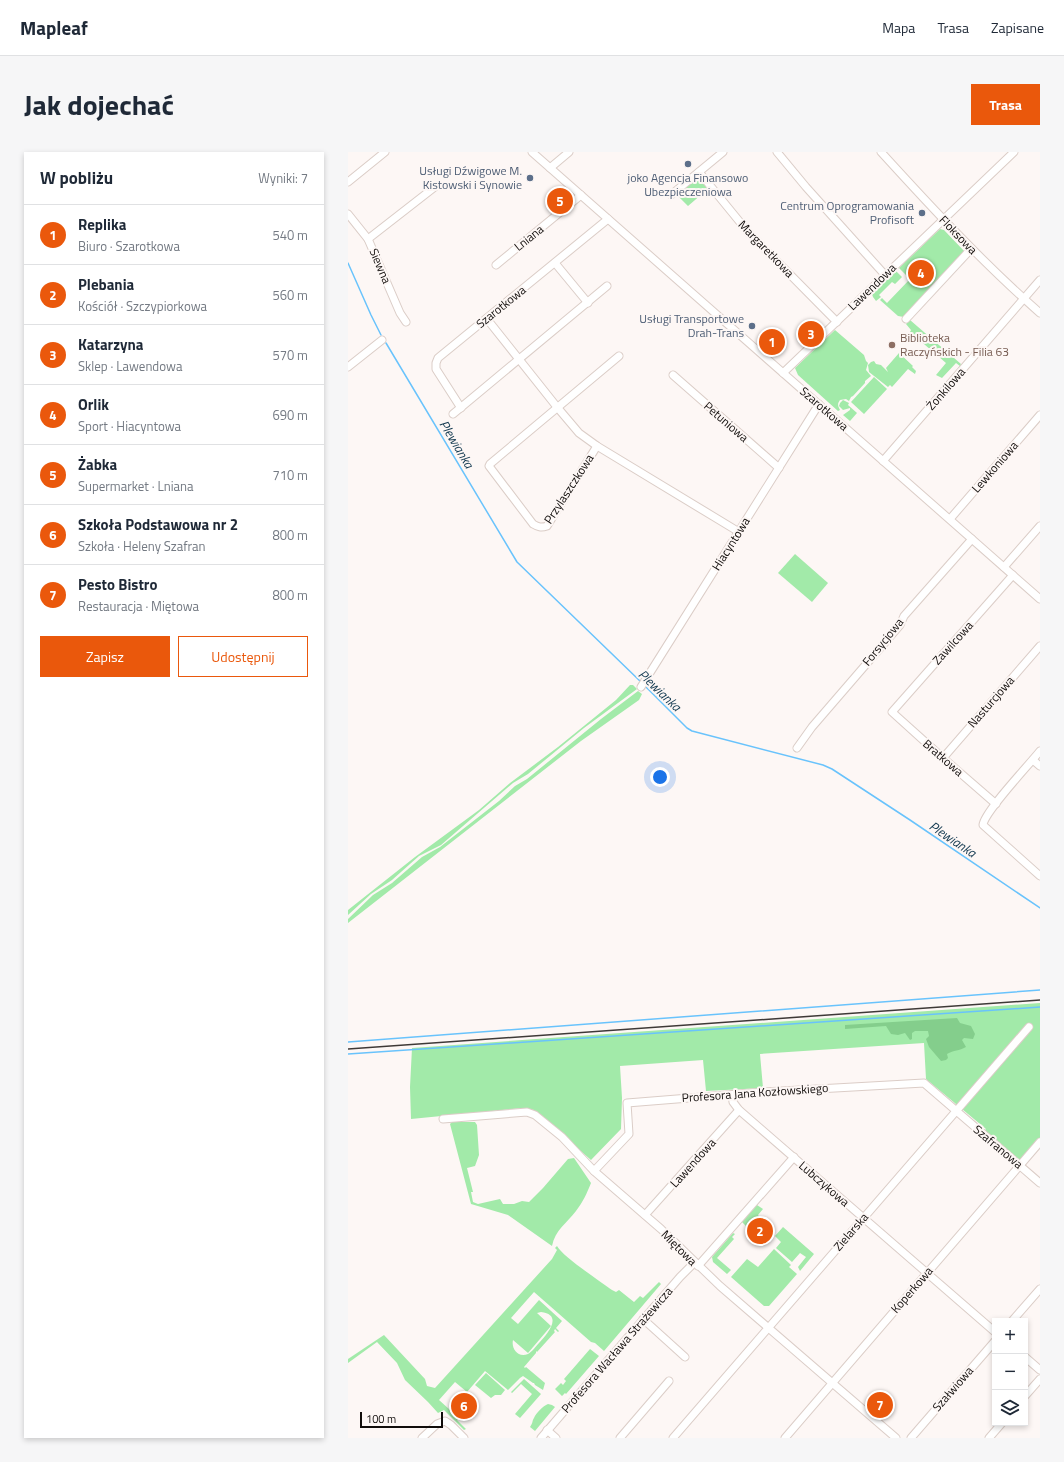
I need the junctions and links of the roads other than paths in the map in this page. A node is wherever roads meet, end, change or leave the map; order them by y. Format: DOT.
graph roads {
  1 [pos="386,152"];
  2 [pos="532,152"];
  3 [pos="569,152"];
  4 [pos="723,152"];
  5 [pos="777,152"];
  6 [pos="881,152"];
  7 [pos="1014,152"];
  8 [pos="550,168"];
  9 [pos="699,172"];
  10 [pos="348,182"];
  11 [pos="436,186"];
  12 [pos="581,195"];
  13 [pos="671,195"];
  14 [pos="348,214"];
  15 [pos="608,219"];
  16 [pos="943,220"];
  17 [pos="368,239"];
  18 [pos="971,249"];
  19 [pos="555,263"];
  20 [pos="496,265"];
  21 [pos="885,275"];
  22 [pos="1040,280"];
  23 [pos="607,286"];
  24 [pos="1024,299"];
  25 [pos="588,303"];
  26 [pos="1040,313"];
  27 [pos="487,319"];
  28 [pos="906,319"];
  29 [pos="406,322"];
  30 [pos="837,322"];
  31 [pos="382,340"];
  32 [pos="619,356"];
  33 [pos="519,359"];
  34 [pos="348,367"];
  35 [pos="783,373"];
  36 [pos="673,376"];
  37 [pos="819,404"];
  38 [pos="461,408"];
  39 [pos="557,408"];
  40 [pos="453,414"];
  41 [pos="1040,415"];
  42 [pos="597,446"];
  43 [pos="883,461"];
  44 [pos="779,468"];
  45 [pos="950,519"];
  46 [pos="1040,526"];
  47 [pos="738,532"];
  48 [pos="972,539"];
  49 [pos="1004,567"];
  50 [pos="1013,575"];
  51 [pos="1040,598"];
  52 [pos="1040,646"];
  53 [pos="642,685"];
  54 [pos="892,712"];
  55 [pos="797,748"];
  56 [pos="1040,751"];
  57 [pos="942,758"];
  58 [pos="1033,760"];
  59 [pos="1040,766"];
  60 [pos="996,804"];
  61 [pos="1040,876"];
  62 [pos="1029,1026"];
  63 [pos="732,1094"];
  64 [pos="739,1110"];
  65 [pos="955,1110"];
  66 [pos="443,1119"];
  67 [pos="1040,1142"];
  68 [pos="794,1157"];
  69 [pos="1019,1165"];
  70 [pos="594,1171"];
  71 [pos="1040,1183"];
  72 [pos="645,1215"];
  73 [pos="863,1217"];
  74 [pos="696,1264"];
  75 [pos="928,1272"];
  76 [pos="1040,1289"];
  77 [pos="1015,1318"];
  78 [pos="643,1319"];
  79 [pos="768,1328"];
  80 [pos="992,1329"];
  81 [pos="992,1344"];
  82 [pos="685,1357"];
  83 [pos="1028,1360"];
  84 [pos="1040,1370"];
  85 [pos="1040,1379"];
  86 [pos="669,1381"];
  87 [pos="832,1383"];
  88 [pos="1028,1393"];
  89 [pos="999,1426"];
  90 [pos="547,1430"];
  91 [pos="422,1438"];
  92 [pos="464,1438"];
  93 [pos="541,1438"];
  94 [pos="556,1438"];
  95 [pos="620,1438"];
  96 [pos="674,1438"];
  97 [pos="785,1438"];
  98 [pos="896,1438"];
  99 [pos="911,1438"];
  100 [pos="989,1438"];
  1 -- 10 [label="street"];
  2 -- 8 [label="street, Szarotkowa"];
  3 -- 8 [label="street"];
  4 -- 9 [label="street"];
  5 -- 21 [label="street"];
  6 -- 16 [label="street, Floksowa"];
  7 -- 16 [label="street, Lawendowa"];
  8 -- 12 [label="street, Szarotkowa"];
  9 -- 13 [label="street"];
  9 -- 30 [label="street, Margaretkowa"];
  11 -- 17 [label="street"];
  12 -- 15 [label="street, Szarotkowa"];
  12 -- 20 [label="street, Lniana"];
  14 -- 17 [label="street, Siewna"];
  15 -- 19 [label="street, Szarotkowa"];
  15 -- 35 [label="street, Szarotkowa"];
  16 -- 18 [label="street, Floksowa"];
  16 -- 21 [label="street, Lawendowa"];
  17 -- 29 [label="street, Siewna"];
  18 -- 24 [label="street, Floksowa"];
  18 -- 28 [label="street"];
  19 -- 25 [label="street"];
  19 -- 27 [label="street, Szarotkowa"];
  21 -- 30 [label="street, Lawendowa"];
  22 -- 24 [label="street, Żonkilowa"];
  23 -- 25 [label="street"];
  24 -- 26 [label="street, Floksowa"];
  24 -- 43 [label="street, Żonkilowa"];
  25 -- 33 [label="street"];
  27 -- 33 [label="street, Przylaszczkowa"];
  27 -- 38 [label="street, Szarotkowa"];
  30 -- 35 [label="street, Lawendowa"];
  31 -- 34 [label="street"];
  32 -- 39 [label="street"];
  33 -- 38 [label="street"];
  33 -- 39 [label="street, Przylaszczkowa"];
  35 -- 37 [label="street, Szarotkowa"];
  36 -- 44 [label="street, Petuniowa"];
  37 -- 43 [label="street, Szarotkowa"];
  37 -- 44 [label="street, Hiacyntowa"];
  38 -- 40 [label="street"];
  39 -- 42 [label="street, Przylaszczkowa"];
  39 -- 42 [label="street, Przylaszczkowa"];
  41 -- 45 [label="street, Lewkoniowa"];
  42 -- 47 [label="street, Przylaszczkowa"];
  43 -- 45 [label="street, Szarotkowa"];
  44 -- 47 [label="street, Hiacyntowa"];
  45 -- 48 [label="street, Szarotkowa"];
  46 -- 49 [label="street"];
  47 -- 53 [label="street, Hiacyntowa"];
  48 -- 49 [label="street, Szarotkowa"];
  48 -- 55 [label="street, Forsycjowa"];
  49 -- 50 [label="street, Szarotkowa"];
  50 -- 51 [label="street, Szarotkowa"];
  50 -- 54 [label="street, Zawilcowa"];
  52 -- 57 [label="street, Nasturcjowa"];
  54 -- 57 [label="street, Bratkowa"];
  56 -- 58 [label="street"];
  57 -- 60 [label="street, Bratkowa"];
  58 -- 59 [label="street"];
  58 -- 60 [label="street"];
  60 -- 61 [label="street"];
  62 -- 65 [label="street, Zielarska"];
  63 -- 64 [label="street, Lubczykowa"];
  63 -- 65 [label="street, Profesora Jana Kozłowskiego"];
  63 -- 70 [label="street, Profesora Jana Kozłowskiego"];
  64 -- 68 [label="street, Lubczykowa"];
  64 -- 72 [label="street, Lawendowa"];
  65 -- 69 [label="street, Szafranowa"];
  65 -- 73 [label="street, Zielarska"];
  66 -- 70 [label="street, Miętowa"];
  67 -- 69 [label="street, Koperkowa"];
  68 -- 73 [label="street, Lubczykowa"];
  68 -- 74 [label="street, Profesora Wacława Strażewicza"];
  69 -- 71 [label="street, Szafranowa"];
  69 -- 75 [label="street, Koperkowa"];
  70 -- 72 [label="street, Miętowa"];
  72 -- 74 [label="street, Miętowa"];
  73 -- 75 [label="street, Lubczykowa"];
  73 -- 79 [label="street, Zielarska"];
  74 -- 78 [label="street, Profesora Wacława Strażewicza"];
  74 -- 79 [label="street, Miętowa"];
  75 -- 80 [label="street, Lubczykowa"];
  75 -- 87 [label="street, Koperkowa"];
  76 -- 77 [label="street"];
  78 -- 82 [label="street"];
  78 -- 90 [label="street, Profesora Wacława Strażewicza"];
  79 -- 87 [label="street, Miętowa"];
  79 -- 96 [label="street, Zielarska"];
  81 -- 99 [label="street, Szałwiowa"];
  83 -- 84 [label="street"];
  85 -- 88 [label="street"];
  86 -- 95 [label="street"];
  87 -- 97 [label="street, Koperkowa"];
  87 -- 98 [label="street, Miętowa"];
  89 -- 100 [label="street"];
  90 -- 93 [label="street, Profesora Wacława Strażewicza"];
  90 -- 94 [label="street"];
  91 -- 92 [label="street"];
}
